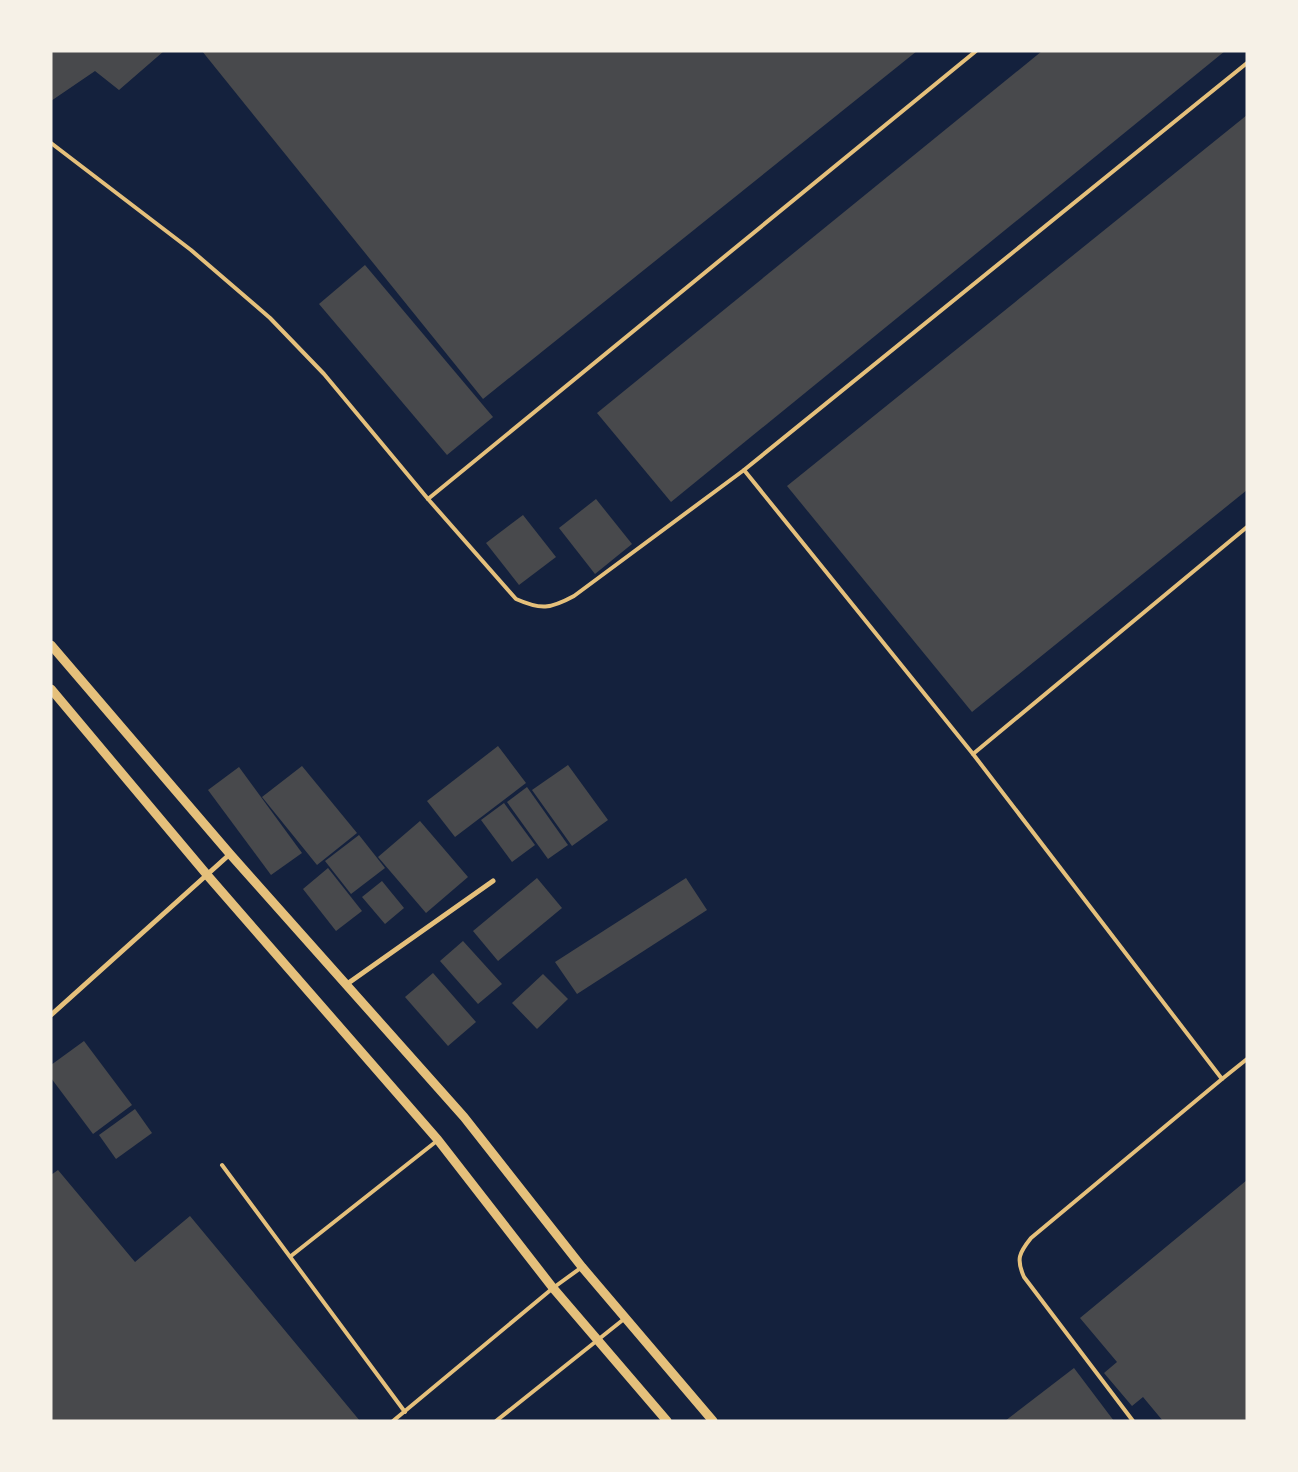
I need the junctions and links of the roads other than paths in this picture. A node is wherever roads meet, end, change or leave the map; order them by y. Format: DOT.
graph roads {
  1 [pos="976,51"];
  2 [pos="1247,63"];
  3 [pos="51,143"];
  4 [pos="744,470"];
  5 [pos="428,499"];
  6 [pos="1247,527"];
  7 [pos="51,645"];
  8 [pos="51,690"];
  9 [pos="972,754"];
  10 [pos="230,854"];
  11 [pos="208,876"];
  12 [pos="494,881"];
  13 [pos="347,984"];
  14 [pos="51,1015"];
  15 [pos="1247,1059"];
  16 [pos="1222,1079"];
  17 [pos="438,1140"];
  18 [pos="222,1165"];
  19 [pos="291,1256"];
  20 [pos="582,1267"];
  21 [pos="552,1288"];
  22 [pos="626,1317"];
  23 [pos="598,1339"];
  24 [pos="405,1412"];
  25 [pos="393,1421"];
  26 [pos="496,1421"];
  27 [pos="667,1421"];
  28 [pos="713,1421"];
  29 [pos="1133,1421"];
  1 -- 5 [label="lane"];
  2 -- 4 [label="lane"];
  3 -- 5 [label="lane"];
  4 -- 5 [label="lane"];
  4 -- 9 [label="lane"];
  6 -- 9 [label="lane"];
  7 -- 10 [label="street"];
  8 -- 11 [label="street"];
  9 -- 16 [label="lane"];
  10 -- 11 [label="street"];
  10 -- 13 [label="street"];
  11 -- 14 [label="street"];
  11 -- 17 [label="street"];
  12 -- 13 [label="street"];
  13 -- 20 [label="street"];
  15 -- 16 [label="lane"];
  16 -- 29 [label="lane"];
  17 -- 19 [label="lane"];
  17 -- 21 [label="street"];
  18 -- 19 [label="lane"];
  19 -- 24 [label="lane"];
  20 -- 21 [label="lane"];
  20 -- 22 [label="street"];
  21 -- 23 [label="street"];
  21 -- 24 [label="lane"];
  22 -- 23 [label="lane"];
  22 -- 28 [label="street"];
  23 -- 26 [label="lane"];
  23 -- 27 [label="street"];
  24 -- 25 [label="lane"];
}
